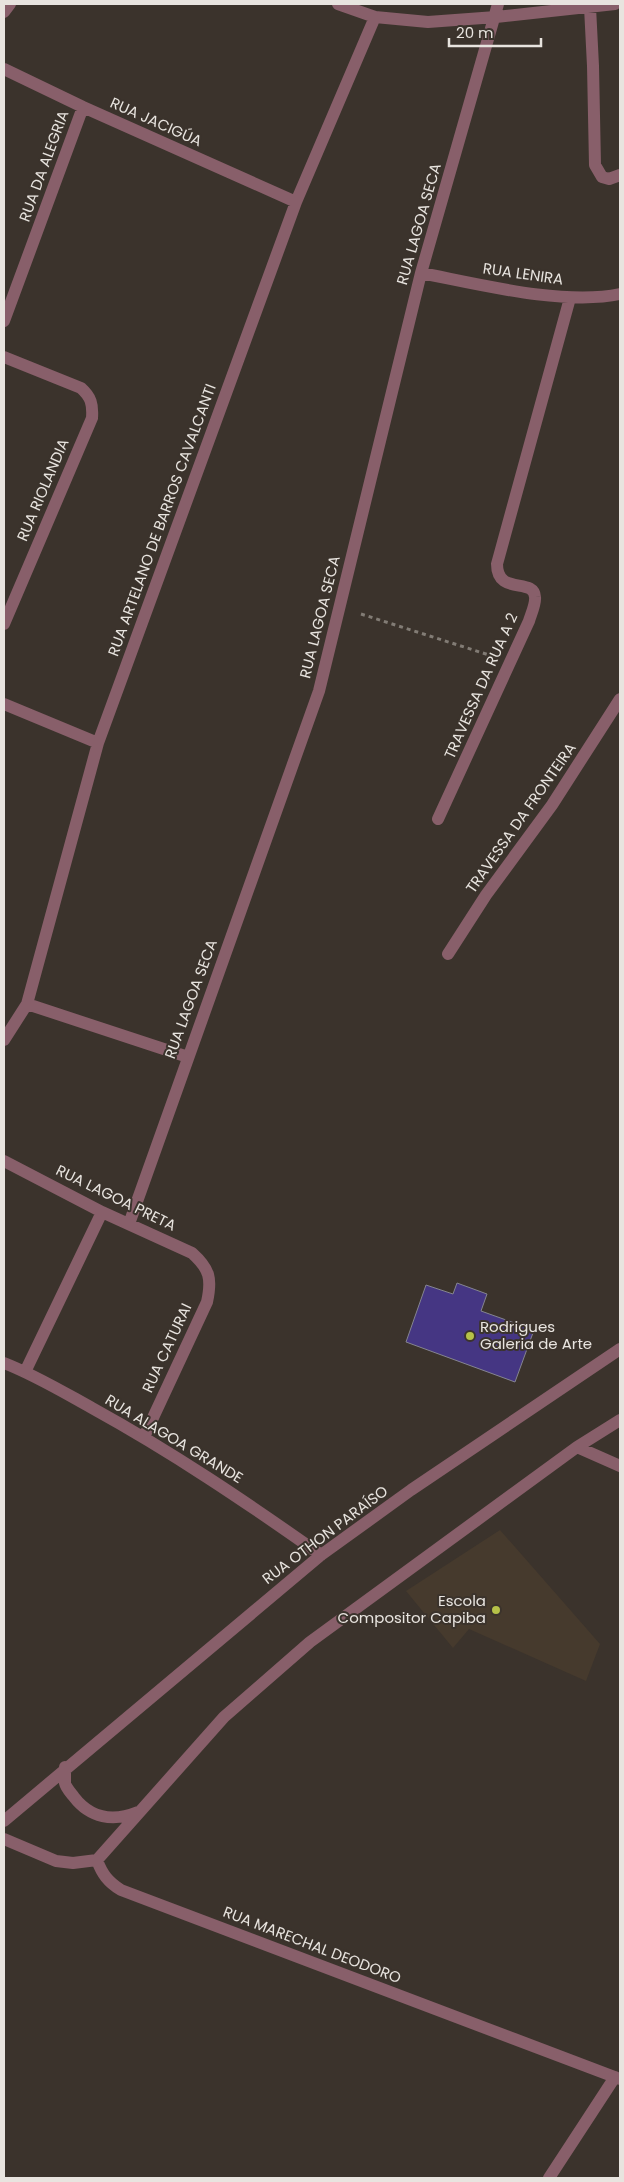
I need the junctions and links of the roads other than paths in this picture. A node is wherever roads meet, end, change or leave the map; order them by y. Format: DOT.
graph roads {
  1 [pos="10,4"];
  2 [pos="338,4"];
  3 [pos="498,4"];
  4 [pos="615,4"];
  5 [pos="590,7"];
  6 [pos="4,12"];
  7 [pos="375,17"];
  8 [pos="496,18"];
  9 [pos="4,69"];
  10 [pos="83,107"];
  11 [pos="620,176"];
  12 [pos="296,202"];
  13 [pos="422,274"];
  14 [pos="620,294"];
  15 [pos="570,298"];
  16 [pos="4,321"];
  17 [pos="4,357"];
  18 [pos="4,624"];
  19 [pos="620,699"];
  20 [pos="4,704"];
  21 [pos="98,743"];
  22 [pos="438,820"];
  23 [pos="448,954"];
  24 [pos="27,1004"];
  25 [pos="4,1040"];
  26 [pos="188,1056"];
  27 [pos="4,1161"];
  28 [pos="102,1212"];
  29 [pos="129,1224"];
  30 [pos="208,1272"];
  31 [pos="620,1349"];
  32 [pos="4,1363"];
  33 [pos="25,1372"];
  34 [pos="620,1420"];
  35 [pos="144,1437"];
  36 [pos="577,1447"];
  37 [pos="620,1466"];
  38 [pos="321,1555"];
  39 [pos="66,1767"];
  40 [pos="139,1812"];
  41 [pos="4,1821"];
  42 [pos="4,1839"];
  43 [pos="97,1860"];
  44 [pos="618,2078"];
  45 [pos="549,2178"];
  1 -- 6 [label="street"];
  2 -- 7 [label="street"];
  3 -- 8 [label="street, RUA LAGOA SECA"];
  4 -- 5 [label="street"];
  5 -- 8 [label="street"];
  5 -- 11 [label="street"];
  7 -- 8 [label="street"];
  7 -- 12 [label="street, RUA ARTELANO DE BARROS CAVALCANTI"];
  8 -- 13 [label="street, RUA LAGOA SECA"];
  9 -- 10 [label="street, RUA JACIGÚA"];
  10 -- 12 [label="street, RUA JACIGÚA"];
  10 -- 16 [label="street, RUA DA ALEGRIA"];
  12 -- 21 [label="street, RUA ARTELANO DE BARROS CAVALCANTI"];
  13 -- 15 [label="street, RUA LENIRA"];
  13 -- 26 [label="street, RUA LAGOA SECA"];
  14 -- 15 [label="street, RUA LENIRA"];
  15 -- 22 [label="street, TRAVESSA DA RUA A 2"];
  17 -- 18 [label="street, RUA RIOLANDIA"];
  19 -- 23 [label="street, TRAVESSA DA FRONTEIRA"];
  20 -- 21 [label="street"];
  21 -- 24 [label="street, RUA ARTELANO DE BARROS CAVALCANTI"];
  24 -- 25 [label="street, RUA ARTELANO DE BARROS CAVALCANTI"];
  24 -- 26 [label="street"];
  26 -- 29 [label="street, RUA LAGOA SECA"];
  27 -- 28 [label="street, RUA LAGOA PRETA"];
  28 -- 29 [label="street, RUA LAGOA PRETA"];
  28 -- 33 [label="street"];
  29 -- 30 [label="street, RUA LAGOA PRETA"];
  30 -- 35 [label="street, RUA CATURAI"];
  31 -- 38 [label="street, RUA OTHON PARAÍSO"];
  32 -- 33 [label="street, RUA ALAGOA GRANDE"];
  33 -- 35 [label="street, RUA ALAGOA GRANDE"];
  34 -- 36 [label="street"];
  35 -- 38 [label="street, RUA ALAGOA GRANDE"];
  36 -- 37 [label="street"];
  36 -- 40 [label="street"];
  38 -- 39 [label="street, RUA OTHON PARAÍSO"];
  39 -- 40 [label="street"];
  39 -- 41 [label="street, RUA OTHON PARAÍSO"];
  40 -- 43 [label="street"];
  42 -- 43 [label="street"];
  43 -- 44 [label="street, RUA MARECHAL DEODORO"];
  44 -- 45 [label="street"];
}
